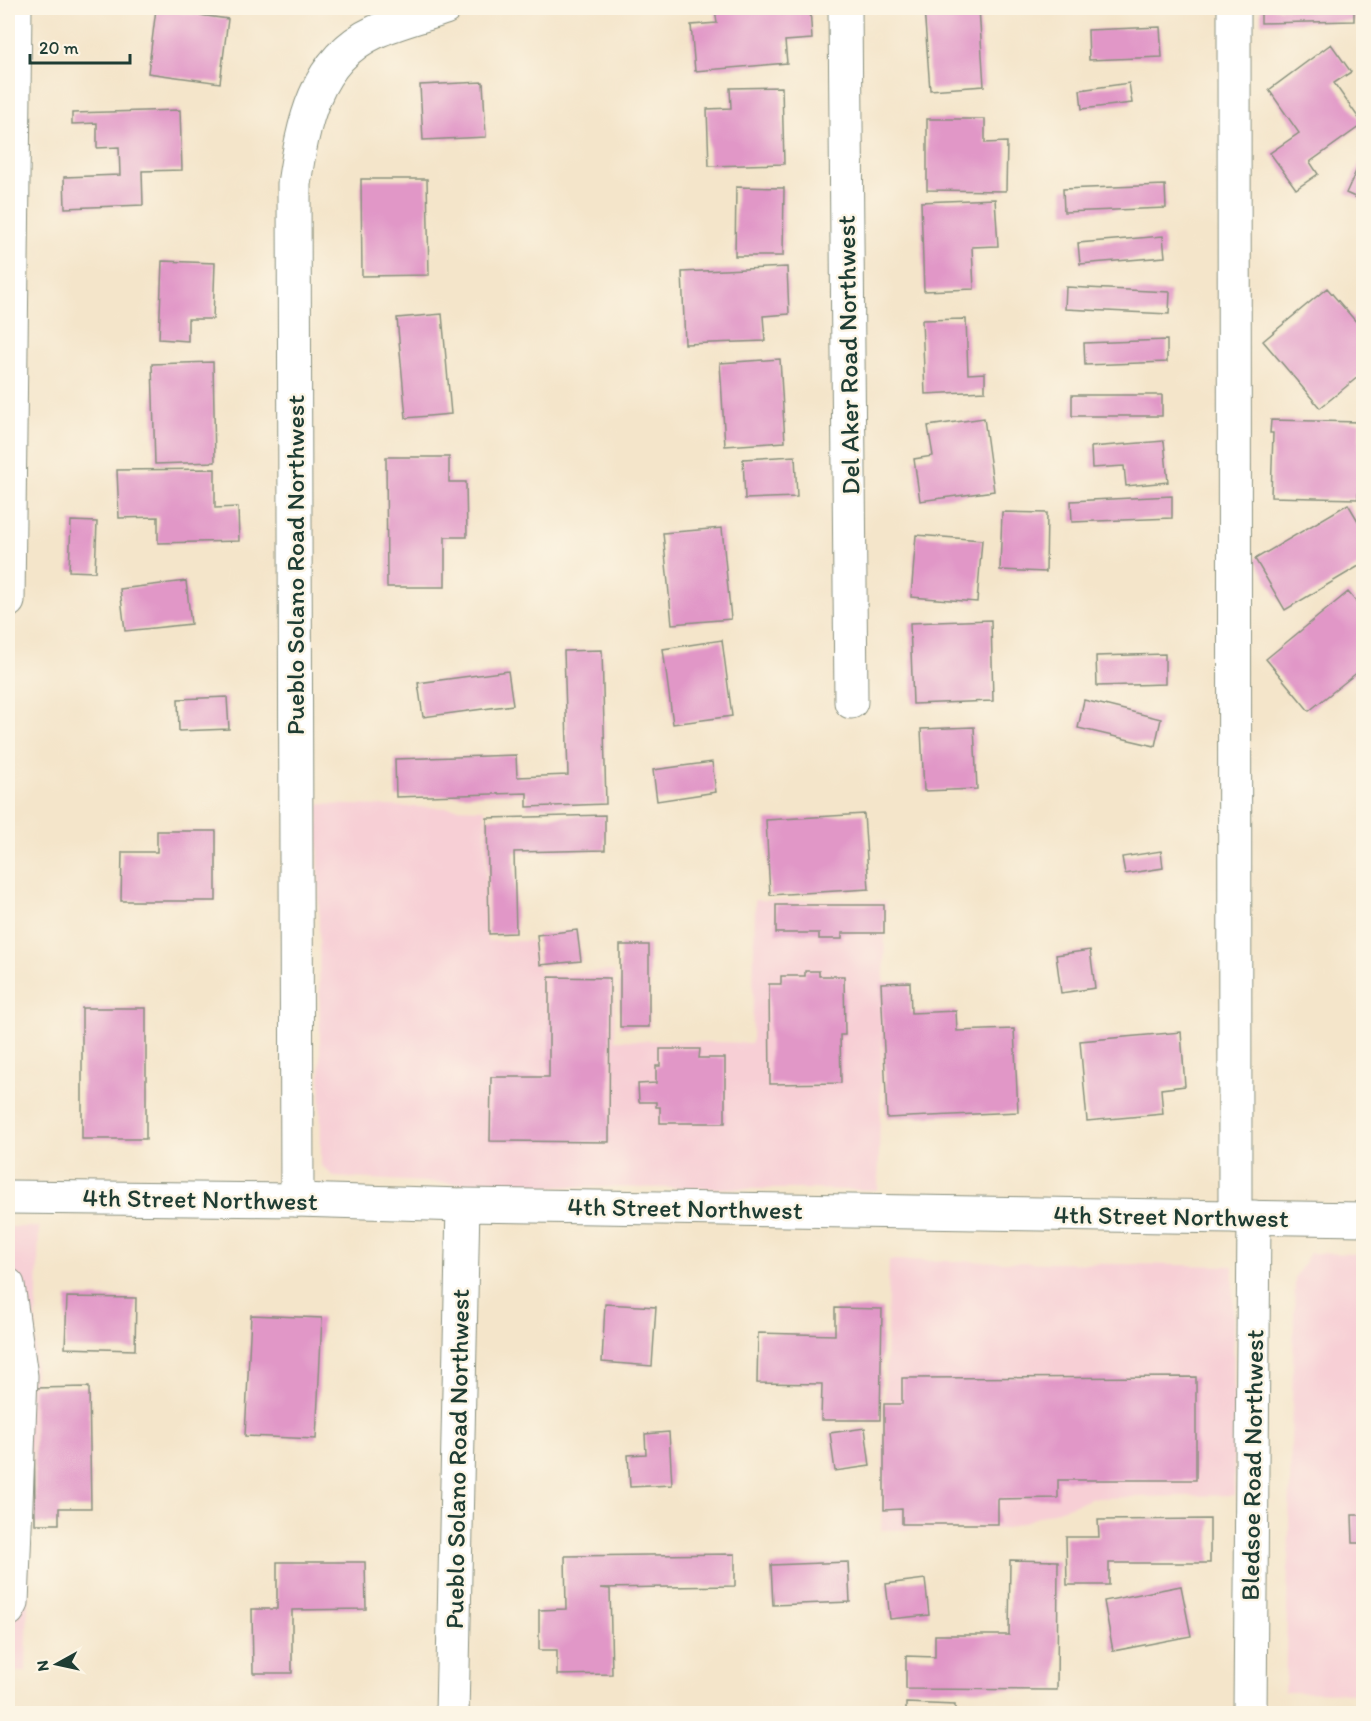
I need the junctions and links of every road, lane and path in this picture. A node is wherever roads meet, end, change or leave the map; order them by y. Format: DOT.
graph roads {
  1 [pos="15,8"];
  2 [pos="445,8"];
  3 [pos="845,8"];
  4 [pos="1234,8"];
  5 [pos="8,601"];
  6 [pos="851,702"];
  7 [pos="8,1197"];
  8 [pos="297,1200"];
  9 [pos="462,1205"];
  10 [pos="1245,1217"];
  11 [pos="1364,1219"];
  12 [pos="8,1285"];
  13 [pos="8,1610"];
  14 [pos="452,1713"];
  15 [pos="1250,1713"];
  1 -- 5 [label="street"];
  2 -- 8 [label="street, Pueblo Solano Road Northwest"];
  3 -- 6 [label="street, Del Aker Road Northwest"];
  4 -- 10 [label="street, Bledsoe Road Northwest"];
  7 -- 8 [label="street, 4th Street Northwest"];
  8 -- 9 [label="street, 4th Street Northwest"];
  9 -- 10 [label="street, 4th Street Northwest"];
  9 -- 14 [label="street, Pueblo Solano Road Northwest"];
  10 -- 11 [label="street, 4th Street Northwest"];
  10 -- 15 [label="street, Bledsoe Road Northwest"];
  12 -- 13 [label="street"];
}
